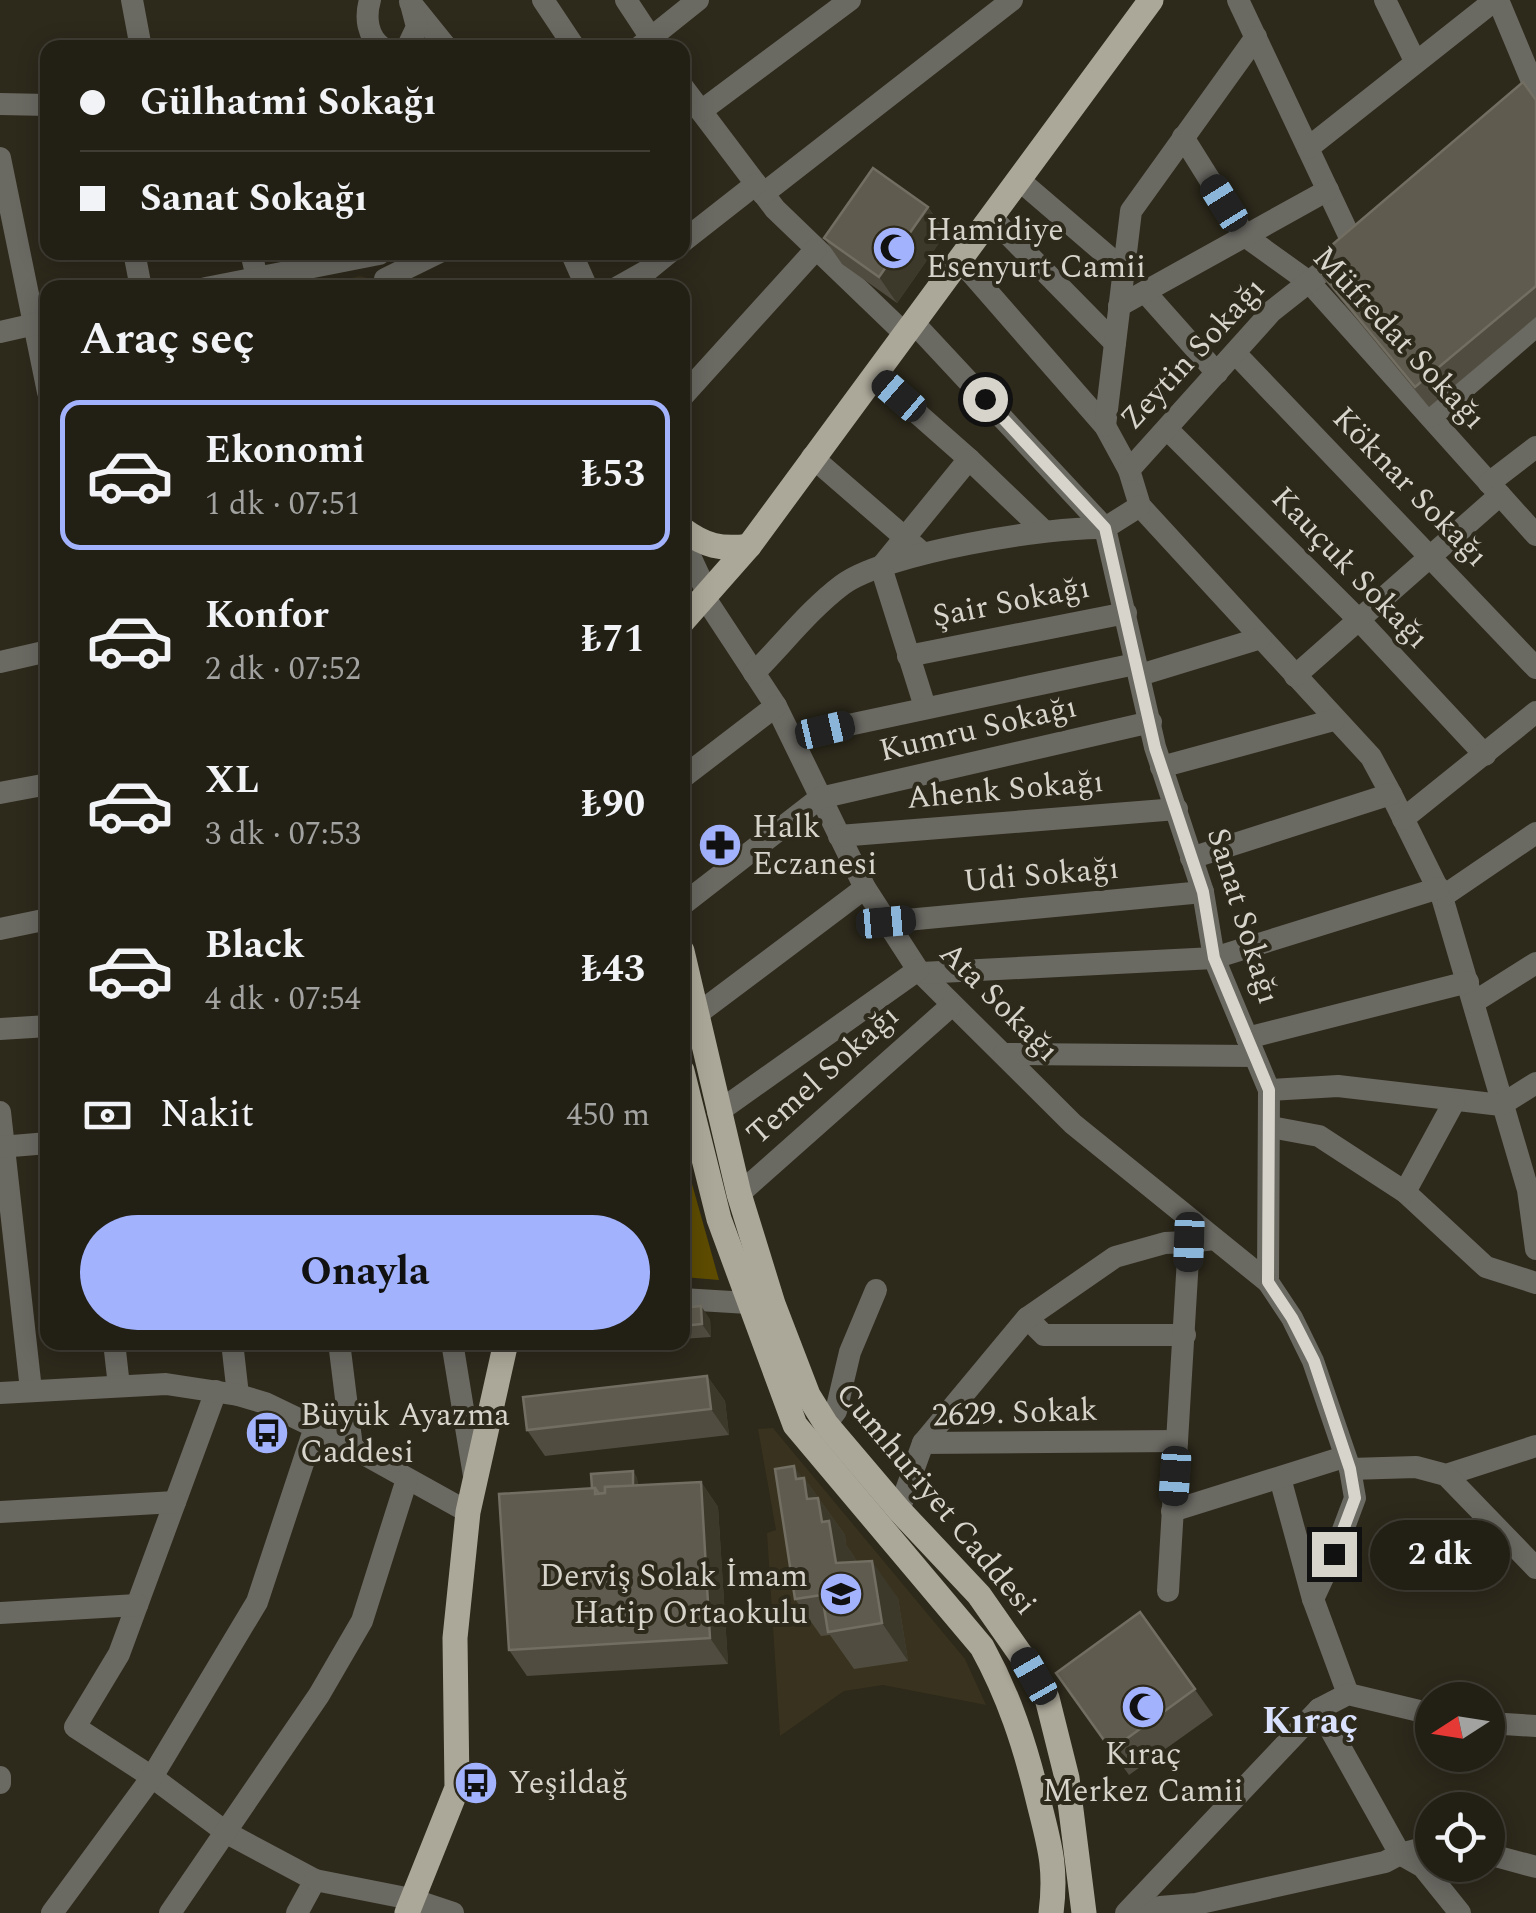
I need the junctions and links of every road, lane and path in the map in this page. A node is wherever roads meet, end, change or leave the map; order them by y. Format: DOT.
graph roads {
  1 [pos="132,0"];
  2 [pos="370,0"];
  3 [pos="543,0"];
  4 [pos="626,0"];
  5 [pos="698,0"];
  6 [pos="850,0"];
  7 [pos="1012,0"];
  8 [pos="1151,0"];
  9 [pos="1238,0"];
  10 [pos="1385,0"];
  11 [pos="1497,0"];
  12 [pos="409,1"];
  13 [pos="1256,37"];
  14 [pos="140,40"];
  15 [pos="375,40"];
  16 [pos="410,40"];
  17 [pos="441,40"];
  18 [pos="570,40"];
  19 [pos="647,40"];
  20 [pos="653,40"];
  21 [pos="1415,61"];
  22 [pos="1531,86"];
  23 [pos="0,104"];
  24 [pos="690,104"];
  25 [pos="40,105"];
  26 [pos="1183,138"];
  27 [pos="1308,148"];
  28 [pos="0,158"];
  29 [pos="1018,179"];
  30 [pos="759,189"];
  31 [pos="1328,190"];
  32 [pos="991,216"];
  33 [pos="690,236"];
  34 [pos="1245,236"];
  35 [pos="816,249"];
  36 [pos="959,259"];
  37 [pos="253,260"];
  38 [pos="346,260"];
  39 [pos="426,260"];
  40 [pos="660,260"];
  41 [pos="1124,270"];
  42 [pos="257,278"];
  43 [pos="247,280"];
  44 [pos="391,280"];
  45 [pos="630,280"];
  46 [pos="1309,282"];
  47 [pos="1144,292"];
  48 [pos="1120,306"];
  49 [pos="40,323"];
  50 [pos="1536,326"];
  51 [pos="909,328"];
  52 [pos="0,332"];
  53 [pos="1115,343"];
  54 [pos="1235,353"];
  55 [pos="1217,372"];
  56 [pos="875,376"];
  57 [pos="690,388"];
  58 [pos="1431,418"];
  59 [pos="1105,426"];
  60 [pos="1167,428"];
  61 [pos="1536,447"];
  62 [pos="812,458"];
  63 [pos="970,459"];
  64 [pos="1130,470"];
  65 [pos="1495,489"];
  66 [pos="1140,506"];
  67 [pos="1105,528"];
  68 [pos="1044,531"];
  69 [pos="690,534"];
  70 [pos="1536,535"];
  71 [pos="749,546"];
  72 [pos="916,547"];
  73 [pos="1432,556"];
  74 [pos="881,568"];
  75 [pos="690,570"];
  76 [pos="699,604"];
  77 [pos="1126,613"];
  78 [pos="1359,620"];
  79 [pos="1261,638"];
  80 [pos="40,653"];
  81 [pos="908,656"];
  82 [pos="0,662"];
  83 [pos="1536,668"];
  84 [pos="1137,670"];
  85 [pos="754,672"];
  86 [pos="1295,676"];
  87 [pos="776,706"];
  88 [pos="925,706"];
  89 [pos="1536,712"];
  90 [pos="1334,720"];
  91 [pos="1151,722"];
  92 [pos="792,737"];
  93 [pos="1486,755"];
  94 [pos="1161,767"];
  95 [pos="690,772"];
  96 [pos="40,786"];
  97 [pos="0,793"];
  98 [pos="1391,794"];
  99 [pos="820,798"];
  100 [pos="1177,809"];
  101 [pos="1404,819"];
  102 [pos="1536,833"];
  103 [pos="840,836"];
  104 [pos="1191,858"];
  105 [pos="865,888"];
  106 [pos="1203,892"];
  107 [pos="1440,892"];
  108 [pos="690,900"];
  109 [pos="40,922"];
  110 [pos="886,922"];
  111 [pos="0,929"];
  112 [pos="1214,958"];
  113 [pos="1536,963"];
  114 [pos="919,971"];
  115 [pos="690,988"];
  116 [pos="1471,992"];
  117 [pos="951,1006"];
  118 [pos="696,1016"];
  119 [pos="40,1026"];
  120 [pos="0,1029"];
  121 [pos="1251,1047"];
  122 [pos="1004,1054"];
  123 [pos="1536,1083"];
  124 [pos="1269,1090"];
  125 [pos="1454,1102"];
  126 [pos="690,1103"];
  127 [pos="1502,1106"];
  128 [pos="0,1112"];
  129 [pos="718,1112"];
  130 [pos="1271,1127"];
  131 [pos="40,1145"];
  132 [pos="2,1147"];
  133 [pos="1532,1188"];
  134 [pos="1404,1192"];
  135 [pos="739,1194"];
  136 [pos="1214,1238"];
  137 [pos="1189,1242"];
  138 [pos="1536,1248"];
  139 [pos="1268,1282"];
  140 [pos="1536,1284"];
  141 [pos="876,1290"];
  142 [pos="690,1299"];
  143 [pos="748,1303"];
  144 [pos="1027,1318"];
  145 [pos="1185,1335"];
  146 [pos="115,1350"];
  147 [pos="231,1350"];
  148 [pos="340,1350"];
  149 [pos="453,1350"];
  150 [pos="504,1350"];
  151 [pos="119,1386"];
  152 [pos="31,1390"];
  153 [pos="0,1393"];
  154 [pos="227,1393"];
  155 [pos="826,1424"];
  156 [pos="315,1427"];
  157 [pos="1177,1441"];
  158 [pos="923,1443"];
  159 [pos="1536,1446"];
  160 [pos="352,1447"];
  161 [pos="1347,1463"];
  162 [pos="1446,1475"];
  163 [pos="474,1476"];
  164 [pos="1280,1478"];
  165 [pos="407,1479"];
  166 [pos="176,1502"];
  167 [pos="899,1510"];
  168 [pos="1172,1511"];
  169 [pos="0,1512"];
  170 [pos="468,1512"];
  171 [pos="1536,1568"];
  172 [pos="1168,1592"];
  173 [pos="1312,1599"];
  174 [pos="137,1605"];
  175 [pos="0,1613"];
  176 [pos="1348,1694"];
  177 [pos="1319,1709"];
  178 [pos="1415,1710"];
  179 [pos="1505,1723"];
  180 [pos="1536,1726"];
  181 [pos="152,1777"];
  182 [pos="228,1833"];
  183 [pos="1415,1850"];
  184 [pos="1400,1854"];
  185 [pos="1505,1859"];
  186 [pos="1536,1867"];
  187 [pos="315,1880"];
  188 [pos="409,1906"];
  189 [pos="1199,1909"];
  190 [pos="52,1913"];
  191 [pos="170,1913"];
  192 [pos="297,1913"];
  193 [pos="453,1913"];
  194 [pos="1050,1913"];
  195 [pos="1084,1913"];
  196 [pos="1126,1913"];
  197 [pos="1152,1913"];
  198 [pos="1460,1913"];
  1 -- 14 [label="street"];
  2 -- 15 [label="street"];
  3 -- 18 [label="street"];
  4 -- 19 [label="street"];
  5 -- 20 [label="street"];
  6 -- 24 [label="street"];
  7 -- 30 [label="street"];
  8 -- 29 [label="main road"];
  9 -- 13 [label="street"];
  10 -- 21 [label="street"];
  11 -- 21 [label="street"];
  11 -- 22 [label="street"];
  12 -- 16 [label="street"];
  12 -- 17 [label="street"];
  13 -- 26 [label="street"];
  13 -- 27 [label="street"];
  21 -- 27 [label="street"];
  23 -- 25 [label="street"];
  24 -- 30 [label="street"];
  26 -- 34 [label="street, Müfredat Sokağı"];
  26 -- 41 [label="street"];
  27 -- 31 [label="street"];
  28 -- 49 [label="street"];
  29 -- 32 [label="main road"];
  29 -- 41 [label="street"];
  30 -- 33 [label="street"];
  30 -- 35 [label="street"];
  31 -- 34 [label="street"];
  31 -- 46 [label="street, Zeytin Sokağı"];
  32 -- 36 [label="main road"];
  32 -- 53 [label="street"];
  34 -- 46 [label="street, Müfredat Sokağı"];
  34 -- 47 [label="street"];
  35 -- 51 [label="street"];
  35 -- 57 [label="street"];
  36 -- 51 [label="main road"];
  36 -- 59 [label="street"];
  37 -- 42 [label="street"];
  38 -- 42 [label="street"];
  39 -- 44 [label="street"];
  40 -- 45 [label="street"];
  41 -- 48 [label="street"];
  42 -- 43 [label="street"];
  46 -- 54 [label="street, Zeytin Sokağı"];
  46 -- 58 [label="street, Müfredat Sokağı"];
  47 -- 48 [label="street"];
  47 -- 55 [label="street"];
  48 -- 53 [label="street"];
  49 -- 52 [label="street"];
  50 -- 58 [label="street"];
  51 -- 56 [label="main road"];
  51 -- 67 [label="street"];
  53 -- 59 [label="street"];
  54 -- 55 [label="street, Zeytin Sokağı"];
  54 -- 73 [label="street, Köknar Sokağı"];
  55 -- 60 [label="street, Zeytin Sokağı"];
  56 -- 62 [label="main road"];
  56 -- 63 [label="street"];
  58 -- 65 [label="street, Müfredat Sokağı"];
  59 -- 64 [label="street"];
  60 -- 64 [label="street, Zeytin Sokağı"];
  60 -- 78 [label="street, Kauçuk Sokağı"];
  61 -- 65 [label="street"];
  62 -- 71 [label="main road"];
  62 -- 72 [label="street"];
  63 -- 68 [label="street"];
  63 -- 72 [label="street"];
  64 -- 66 [label="street"];
  65 -- 70 [label="street, Müfredat Sokağı"];
  65 -- 73 [label="street"];
  66 -- 67 [label="street"];
  66 -- 79 [label="street"];
  67 -- 68 [label="street"];
  67 -- 77 [label="street, Sanat Sokağı"];
  68 -- 72 [label="street"];
  69 -- 71 [label="main road"];
  71 -- 76 [label="main road"];
  72 -- 74 [label="street"];
  73 -- 78 [label="street"];
  73 -- 83 [label="street, Köknar Sokağı"];
  74 -- 81 [label="street"];
  74 -- 85 [label="street"];
  75 -- 76 [label="street"];
  76 -- 85 [label="street, Ata Sokağı"];
  77 -- 81 [label="street, Şair Sokağı"];
  77 -- 84 [label="street, Sanat Sokağı"];
  78 -- 86 [label="street"];
  78 -- 93 [label="street, Kauçuk Sokağı"];
  79 -- 84 [label="street"];
  79 -- 86 [label="street"];
  80 -- 82 [label="street"];
  81 -- 88 [label="street"];
  84 -- 88 [label="street"];
  84 -- 91 [label="street, Sanat Sokağı"];
  85 -- 87 [label="street, Ata Sokağı"];
  86 -- 90 [label="street"];
  87 -- 92 [label="street, Ata Sokağı"];
  87 -- 95 [label="street"];
  88 -- 92 [label="street"];
  89 -- 93 [label="street"];
  90 -- 94 [label="street"];
  90 -- 98 [label="street"];
  91 -- 94 [label="street, Sanat Sokağı"];
  91 -- 99 [label="street, Kumru Sokağı"];
  92 -- 99 [label="street, Ata Sokağı"];
  93 -- 101 [label="street"];
  94 -- 100 [label="street, Sanat Sokağı"];
  96 -- 97 [label="street"];
  98 -- 101 [label="street"];
  98 -- 104 [label="street"];
  99 -- 103 [label="street, Ata Sokağı"];
  99 -- 108 [label="street"];
  100 -- 103 [label="street, Ahenk Sokağı"];
  100 -- 104 [label="street, Sanat Sokağı"];
  101 -- 107 [label="street"];
  102 -- 107 [label="street"];
  103 -- 105 [label="street, Ata Sokağı"];
  104 -- 106 [label="street, Sanat Sokağı"];
  105 -- 110 [label="street, Ata Sokağı"];
  105 -- 118 [label="street"];
  106 -- 110 [label="street, Udi Sokağı"];
  106 -- 112 [label="street, Sanat Sokağı"];
  107 -- 112 [label="street"];
  107 -- 116 [label="street"];
  109 -- 111 [label="street"];
  110 -- 114 [label="street, Ata Sokağı"];
  112 -- 114 [label="street"];
  112 -- 121 [label="street, Sanat Sokağı"];
  113 -- 116 [label="street"];
  114 -- 117 [label="street, Ata Sokağı"];
  114 -- 129 [label="street"];
  115 -- 118 [label="main road, Cumhuriyet Caddesi"];
  116 -- 121 [label="street"];
  116 -- 127 [label="street"];
  117 -- 122 [label="street, Ata Sokağı"];
  117 -- 135 [label="street, Temel Sokağı"];
  118 -- 129 [label="main road, Cumhuriyet Caddesi"];
  119 -- 120 [label="street"];
  121 -- 122 [label="street"];
  121 -- 124 [label="street, Sanat Sokağı"];
  122 -- 136 [label="street, Ata Sokağı"];
  123 -- 127 [label="street"];
  124 -- 125 [label="street"];
  124 -- 130 [label="street, Sanat Sokağı"];
  125 -- 127 [label="street"];
  125 -- 134 [label="street"];
  126 -- 143 [label="main road, Cumhuriyet Caddesi"];
  127 -- 133 [label="street"];
  128 -- 132 [label="street"];
  129 -- 135 [label="main road, Cumhuriyet Caddesi"];
  130 -- 134 [label="street"];
  130 -- 139 [label="street, Sanat Sokağı"];
  131 -- 132 [label="street"];
  132 -- 152 [label="street"];
  133 -- 138 [label="street"];
  134 -- 140 [label="street"];
  135 -- 155 [label="main road, Cumhuriyet Caddesi"];
  136 -- 137 [label="street"];
  136 -- 139 [label="street, Ata Sokağı"];
  137 -- 144 [label="street"];
  137 -- 145 [label="street"];
  139 -- 161 [label="street"];
  141 -- 155 [label="street"];
  142 -- 143 [label="street"];
  143 -- 194 [label="main road, Cumhuriyet Caddesi"];
  144 -- 145 [label="street"];
  144 -- 158 [label="street"];
  145 -- 157 [label="street"];
  146 -- 151 [label="street"];
  147 -- 154 [label="street"];
  148 -- 160 [label="street"];
  149 -- 163 [label="street"];
  150 -- 163 [label="main road"];
  151 -- 152 [label="street"];
  151 -- 154 [label="street"];
  152 -- 153 [label="street"];
  154 -- 156 [label="street"];
  154 -- 166 [label="street"];
  155 -- 167 [label="main road, Cumhuriyet Caddesi"];
  156 -- 160 [label="street"];
  156 -- 181 [label="street"];
  157 -- 158 [label="street, 2629. Sokak"];
  157 -- 168 [label="street"];
  158 -- 167 [label="street, 2629. Sokak"];
  159 -- 162 [label="street"];
  160 -- 165 [label="street"];
  161 -- 162 [label="street"];
  161 -- 164 [label="street"];
  161 -- 173 [label="street"];
  162 -- 171 [label="street"];
  163 -- 170 [label="main road"];
  164 -- 168 [label="street"];
  164 -- 173 [label="street"];
  165 -- 170 [label="street"];
  165 -- 182 [label="street"];
  166 -- 169 [label="street"];
  166 -- 174 [label="street"];
  167 -- 195 [label="main road, Cumhuriyet Caddesi"];
  168 -- 172 [label="street"];
  170 -- 188 [label="main road"];
  173 -- 176 [label="street"];
  174 -- 175 [label="street"];
  174 -- 181 [label="street"];
  176 -- 177 [label="street"];
  176 -- 178 [label="street"];
  177 -- 184 [label="street"];
  177 -- 196 [label="street"];
  179 -- 180 [label="street"];
  181 -- 182 [label="street"];
  181 -- 190 [label="street"];
  182 -- 187 [label="street"];
  182 -- 191 [label="street"];
  183 -- 184 [label="street"];
  184 -- 189 [label="street"];
  184 -- 198 [label="street"];
  185 -- 186 [label="street"];
  187 -- 188 [label="street"];
  187 -- 192 [label="street"];
  188 -- 193 [label="street"];
  189 -- 197 [label="street"];
}
